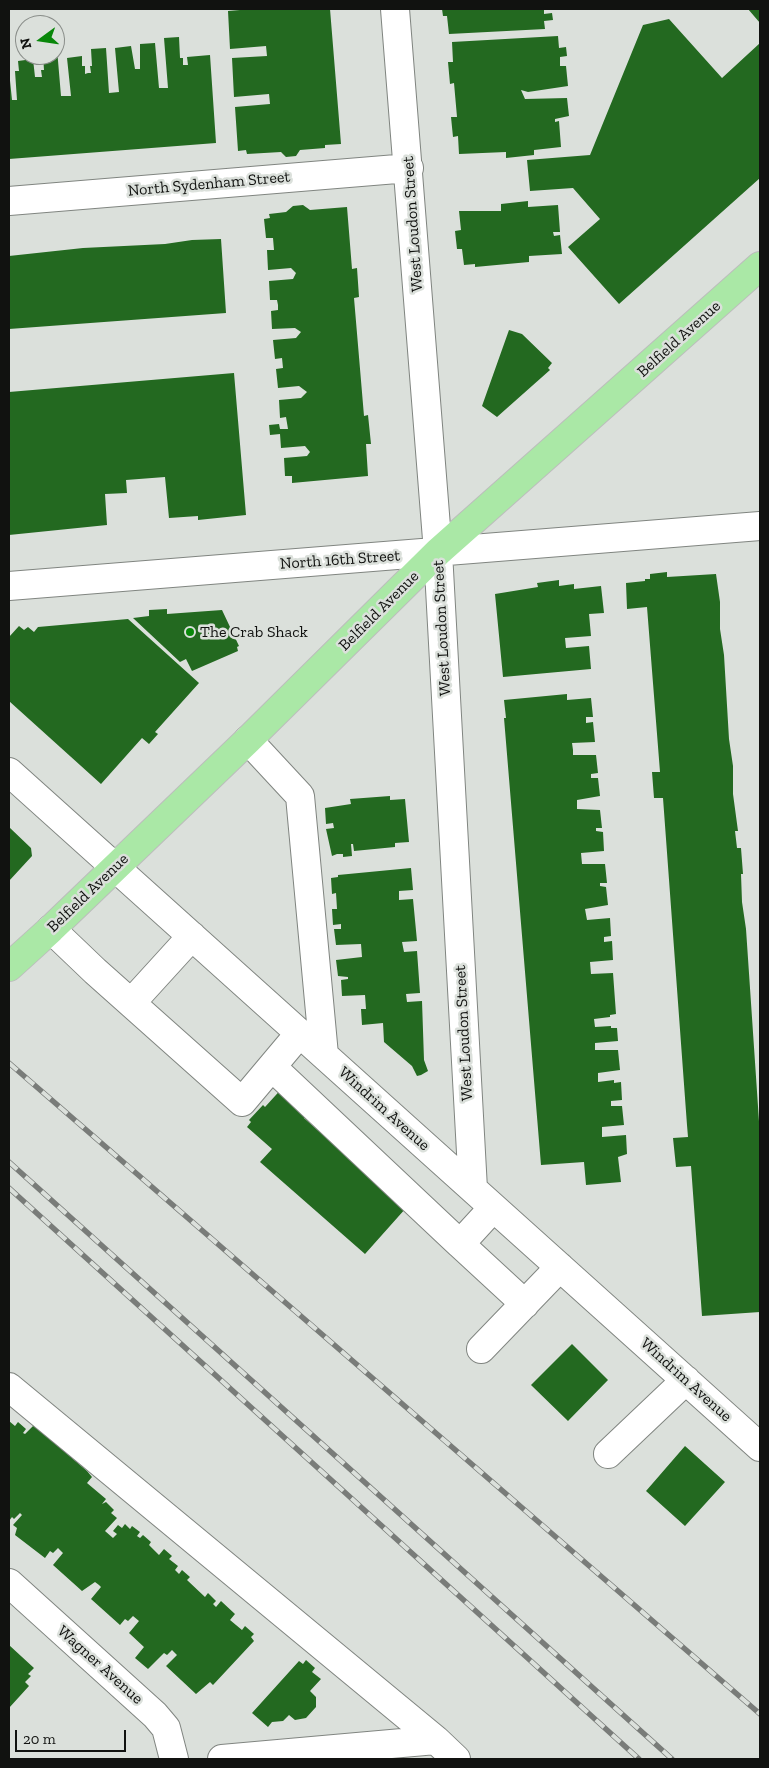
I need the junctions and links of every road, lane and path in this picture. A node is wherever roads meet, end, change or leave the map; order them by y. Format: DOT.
graph roads {
  1 [pos="395,9"];
  2 [pos="408,168"];
  3 [pos="9,201"];
  4 [pos="760,266"];
  5 [pos="760,526"];
  6 [pos="438,552"];
  7 [pos="9,586"];
  8 [pos="248,740"];
  9 [pos="9,772"];
  10 [pos="115,868"];
  11 [pos="51,929"];
  12 [pos="192,936"];
  13 [pos="9,967"];
  14 [pos="131,1003"];
  15 [pos="300,1033"];
  16 [pos="324,1056"];
  17 [pos="272,1067"];
  18 [pos="473,1189"];
  19 [pos="494,1208"];
  20 [pos="460,1244"];
  21 [pos="560,1267"];
  22 [pos="525,1304"];
  23 [pos="481,1349"];
  24 [pos="686,1380"];
  25 [pos="9,1386"];
  26 [pos="760,1447"];
  27 [pos="608,1454"];
  28 [pos="9,1583"];
  29 [pos="436,1740"];
  30 [pos="174,1759"];
  31 [pos="222,1759"];
  32 [pos="456,1759"];
  1 -- 2 [label="street, West Loudon Street"];
  2 -- 3 [label="street, North Sydenham Street"];
  2 -- 6 [label="street, West Loudon Street"];
  4 -- 6 [label="main road, Belfield Avenue"];
  5 -- 6 [label="street, North 16th Street"];
  6 -- 7 [label="street, North 16th Street"];
  6 -- 8 [label="main road, Belfield Avenue"];
  6 -- 18 [label="street, West Loudon Street"];
  8 -- 10 [label="main road, Belfield Avenue"];
  8 -- 16 [label="street"];
  9 -- 10 [label="street, Windrim Avenue"];
  10 -- 11 [label="main road, Belfield Avenue"];
  10 -- 12 [label="street, Windrim Avenue"];
  11 -- 13 [label="main road, Belfield Avenue"];
  11 -- 14 [label="street"];
  12 -- 14 [label="street"];
  12 -- 15 [label="street, Windrim Avenue"];
  14 -- 17 [label="street"];
  15 -- 16 [label="street, Windrim Avenue"];
  15 -- 17 [label="street"];
  16 -- 18 [label="street, Windrim Avenue"];
  17 -- 20 [label="street"];
  18 -- 19 [label="street, Windrim Avenue"];
  19 -- 20 [label="street"];
  19 -- 21 [label="street, Windrim Avenue"];
  20 -- 22 [label="street"];
  21 -- 22 [label="street"];
  21 -- 24 [label="street, Windrim Avenue"];
  22 -- 23 [label="street"];
  24 -- 26 [label="street, Windrim Avenue"];
  24 -- 27 [label="street"];
  25 -- 29 [label="street"];
  28 -- 30 [label="street, Wagner Avenue"];
  29 -- 31 [label="street"];
  29 -- 32 [label="street"];
}
